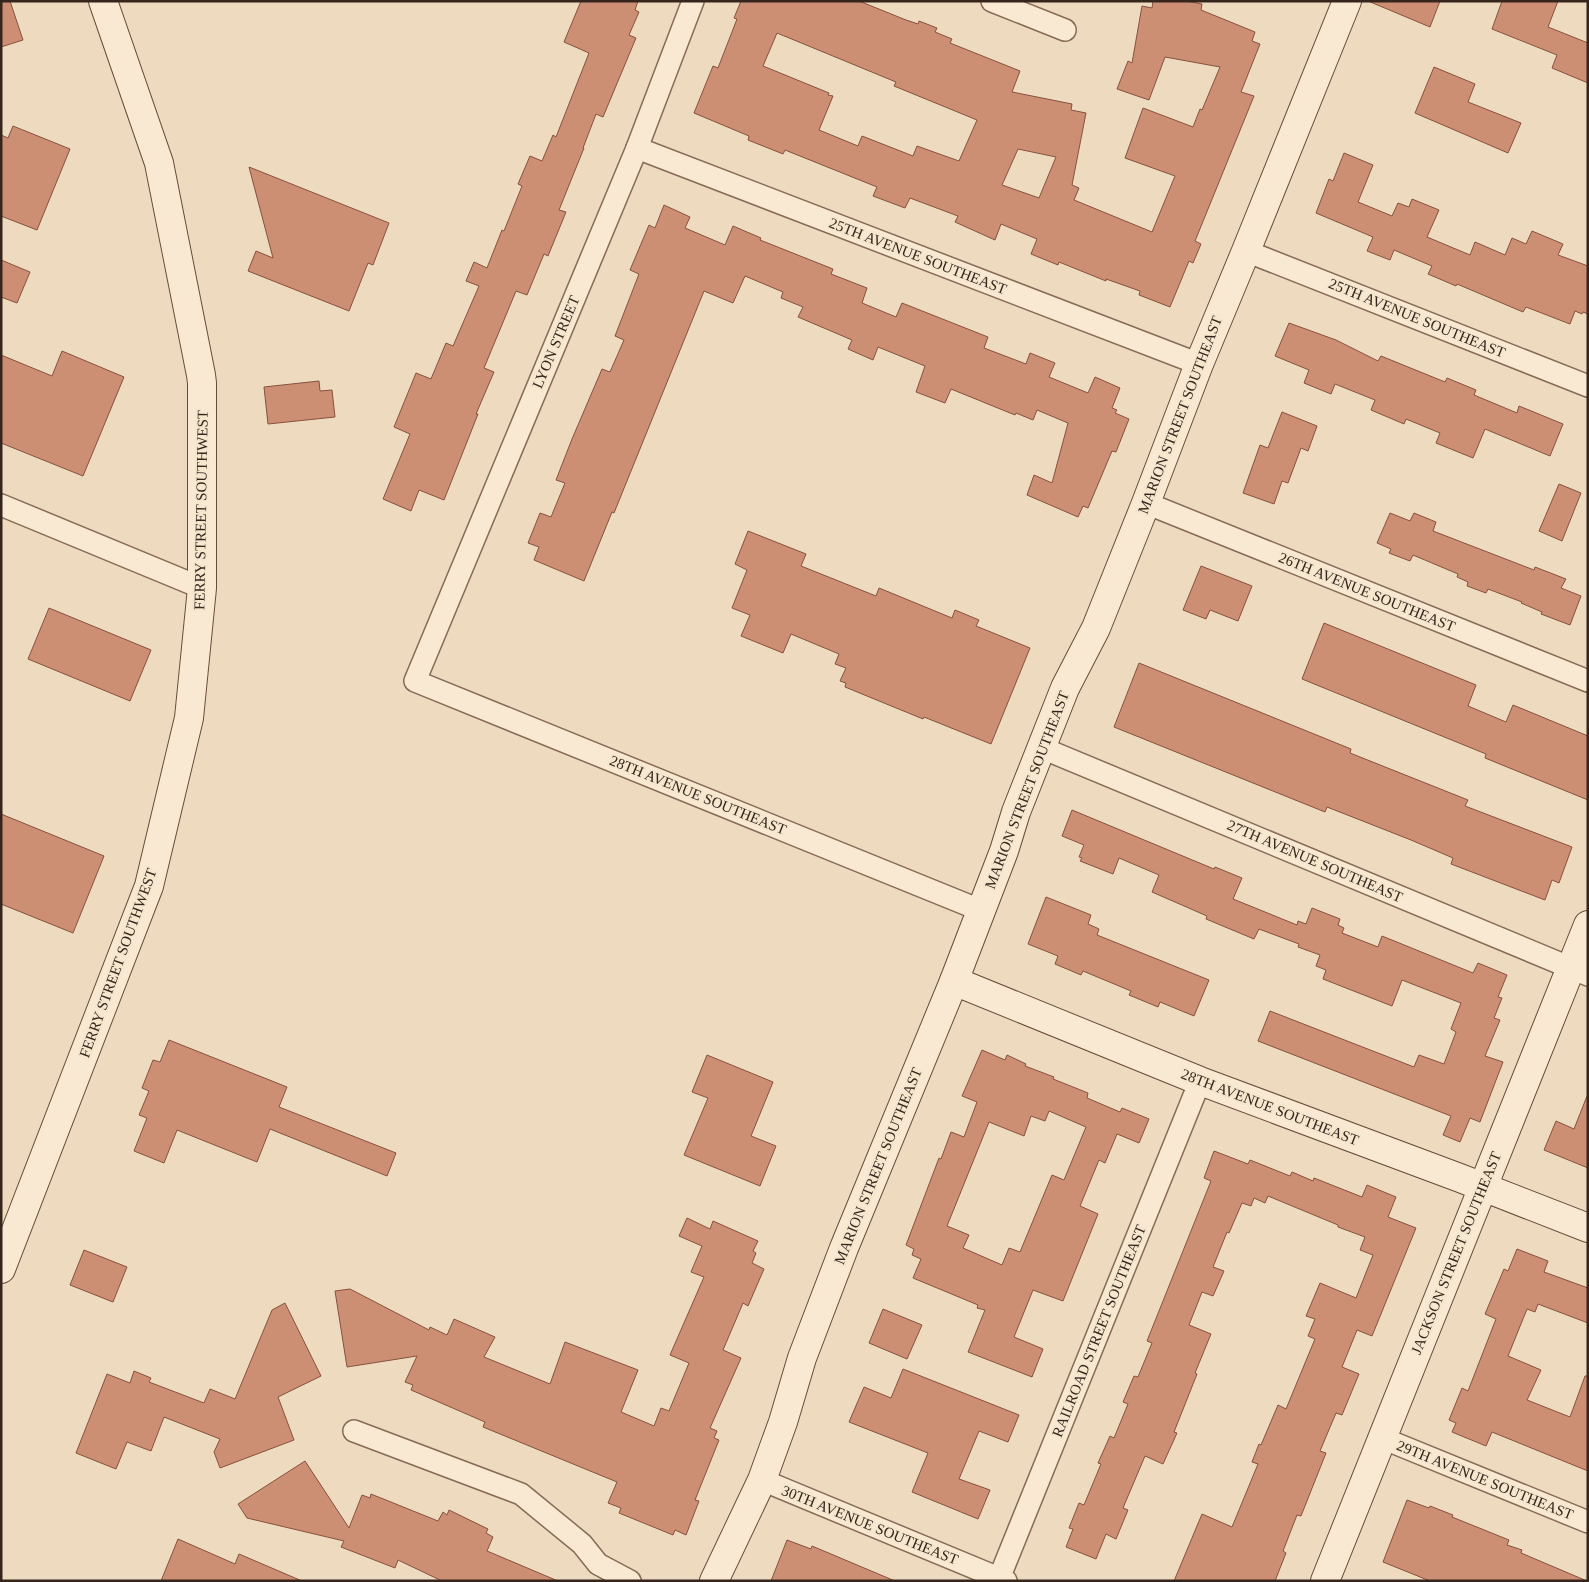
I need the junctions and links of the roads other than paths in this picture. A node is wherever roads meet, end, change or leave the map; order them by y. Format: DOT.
graph roads {
  1 [pos="103,1"];
  2 [pos="693,1"];
  3 [pos="992,1"];
  4 [pos="1347,1"];
  5 [pos="1065,30"];
  6 [pos="637,148"];
  7 [pos="1246,251"];
  8 [pos="1199,364"];
  9 [pos="1588,386"];
  10 [pos="1146,503"];
  11 [pos="1,505"];
  12 [pos="202,588"];
  13 [pos="1588,680"];
  14 [pos="415,681"];
  15 [pos="1042,748"];
  16 [pos="980,910"];
  17 [pos="1588,925"];
  18 [pos="1579,971"];
  19 [pos="954,981"];
  20 [pos="1200,1081"];
  21 [pos="1484,1188"];
  22 [pos="1588,1228"];
  23 [pos="1,1269"];
  24 [pos="354,1431"];
  25 [pos="1382,1438"];
  26 [pos="762,1480"];
  27 [pos="1588,1522"];
  28 [pos="1001,1580"];
  29 [pos="630,1581"];
  30 [pos="714,1581"];
  31 [pos="1326,1581"];
  1 -- 12 [label="street, FERRY STREET SOUTHWEST"];
  2 -- 6 [label="street, LYON STREET"];
  3 -- 5 [label="street"];
  4 -- 7 [label="street, MARION STREET SOUTHEAST"];
  6 -- 8 [label="street, 25TH AVENUE SOUTHEAST"];
  6 -- 14 [label="street, LYON STREET"];
  7 -- 8 [label="street, MARION STREET SOUTHEAST"];
  7 -- 9 [label="street, 25TH AVENUE SOUTHEAST"];
  8 -- 10 [label="street, MARION STREET SOUTHEAST"];
  10 -- 13 [label="street, 26TH AVENUE SOUTHEAST"];
  10 -- 15 [label="street, MARION STREET SOUTHEAST"];
  11 -- 12 [label="street"];
  12 -- 23 [label="street, FERRY STREET SOUTHWEST"];
  14 -- 16 [label="street, 28TH AVENUE SOUTHEAST"];
  15 -- 16 [label="street, MARION STREET SOUTHEAST"];
  15 -- 18 [label="street, 27TH AVENUE SOUTHEAST"];
  16 -- 19 [label="street, MARION STREET SOUTHEAST"];
  17 -- 18 [label="street, JACKSON STREET SOUTHEAST"];
  18 -- 21 [label="street, JACKSON STREET SOUTHEAST"];
  19 -- 20 [label="street, 28TH AVENUE SOUTHEAST"];
  19 -- 26 [label="street, MARION STREET SOUTHEAST"];
  20 -- 21 [label="street, 28TH AVENUE SOUTHEAST"];
  20 -- 28 [label="street, RAILROAD STREET SOUTHEAST"];
  21 -- 22 [label="street, 28TH AVENUE SOUTHEAST"];
  21 -- 25 [label="street, JACKSON STREET SOUTHEAST"];
  24 -- 29 [label="street"];
  25 -- 27 [label="street, 29TH AVENUE SOUTHEAST"];
  25 -- 31 [label="street, JACKSON STREET SOUTHEAST"];
  26 -- 28 [label="street, 30TH AVENUE SOUTHEAST"];
  26 -- 30 [label="street, MARION STREET SOUTHEAST"];
}
